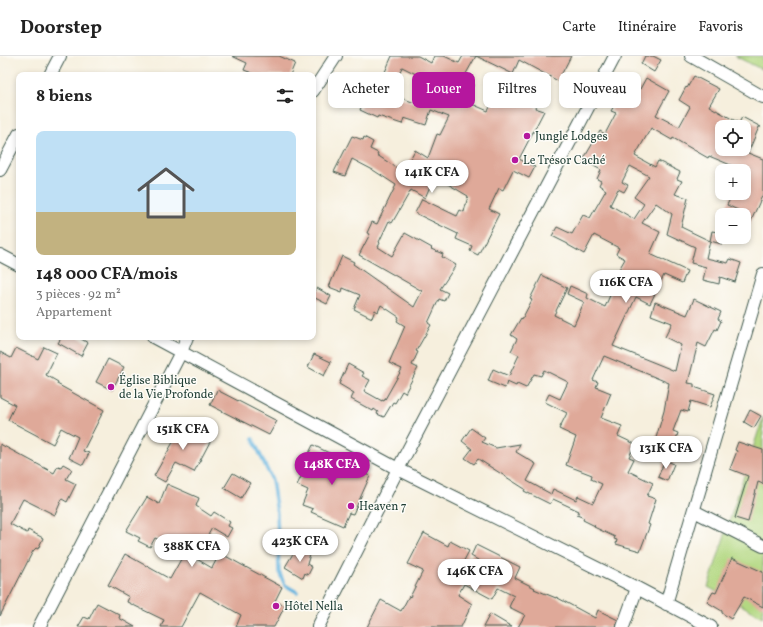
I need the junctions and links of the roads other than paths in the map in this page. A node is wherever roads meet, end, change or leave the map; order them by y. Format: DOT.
graph roads {
  1 [pos="60,56"];
  2 [pos="336,56"];
  3 [pos="615,56"];
  4 [pos="691,56"];
  5 [pos="52,72"];
  6 [pos="316,86"];
  7 [pos="763,97"];
  8 [pos="16,140"];
  9 [pos="0,170"];
  10 [pos="0,255"];
  11 [pos="16,263"];
  12 [pos="763,274"];
  13 [pos="159,340"];
  14 [pos="186,340"];
  15 [pos="181,352"];
  16 [pos="398,469"];
  17 [pos="694,510"];
  18 [pos="763,546"];
  19 [pos="637,588"];
  20 [pos="666,604"];
  21 [pos="39,627"];
  22 [pos="318,627"];
  23 [pos="623,627"];
  24 [pos="711,627"];
  1 -- 5 [label="street"];
  2 -- 6 [label="street"];
  3 -- 16 [label="street"];
  4 -- 7 [label="street"];
  8 -- 9 [label="street"];
  10 -- 11 [label="street"];
  12 -- 17 [label="street"];
  13 -- 15 [label="street"];
  14 -- 15 [label="street"];
  15 -- 16 [label="street"];
  15 -- 21 [label="street"];
  16 -- 19 [label="street"];
  16 -- 22 [label="street"];
  17 -- 18 [label="street"];
  17 -- 20 [label="street"];
  19 -- 20 [label="street"];
  19 -- 23 [label="street"];
  20 -- 24 [label="street"];
}
